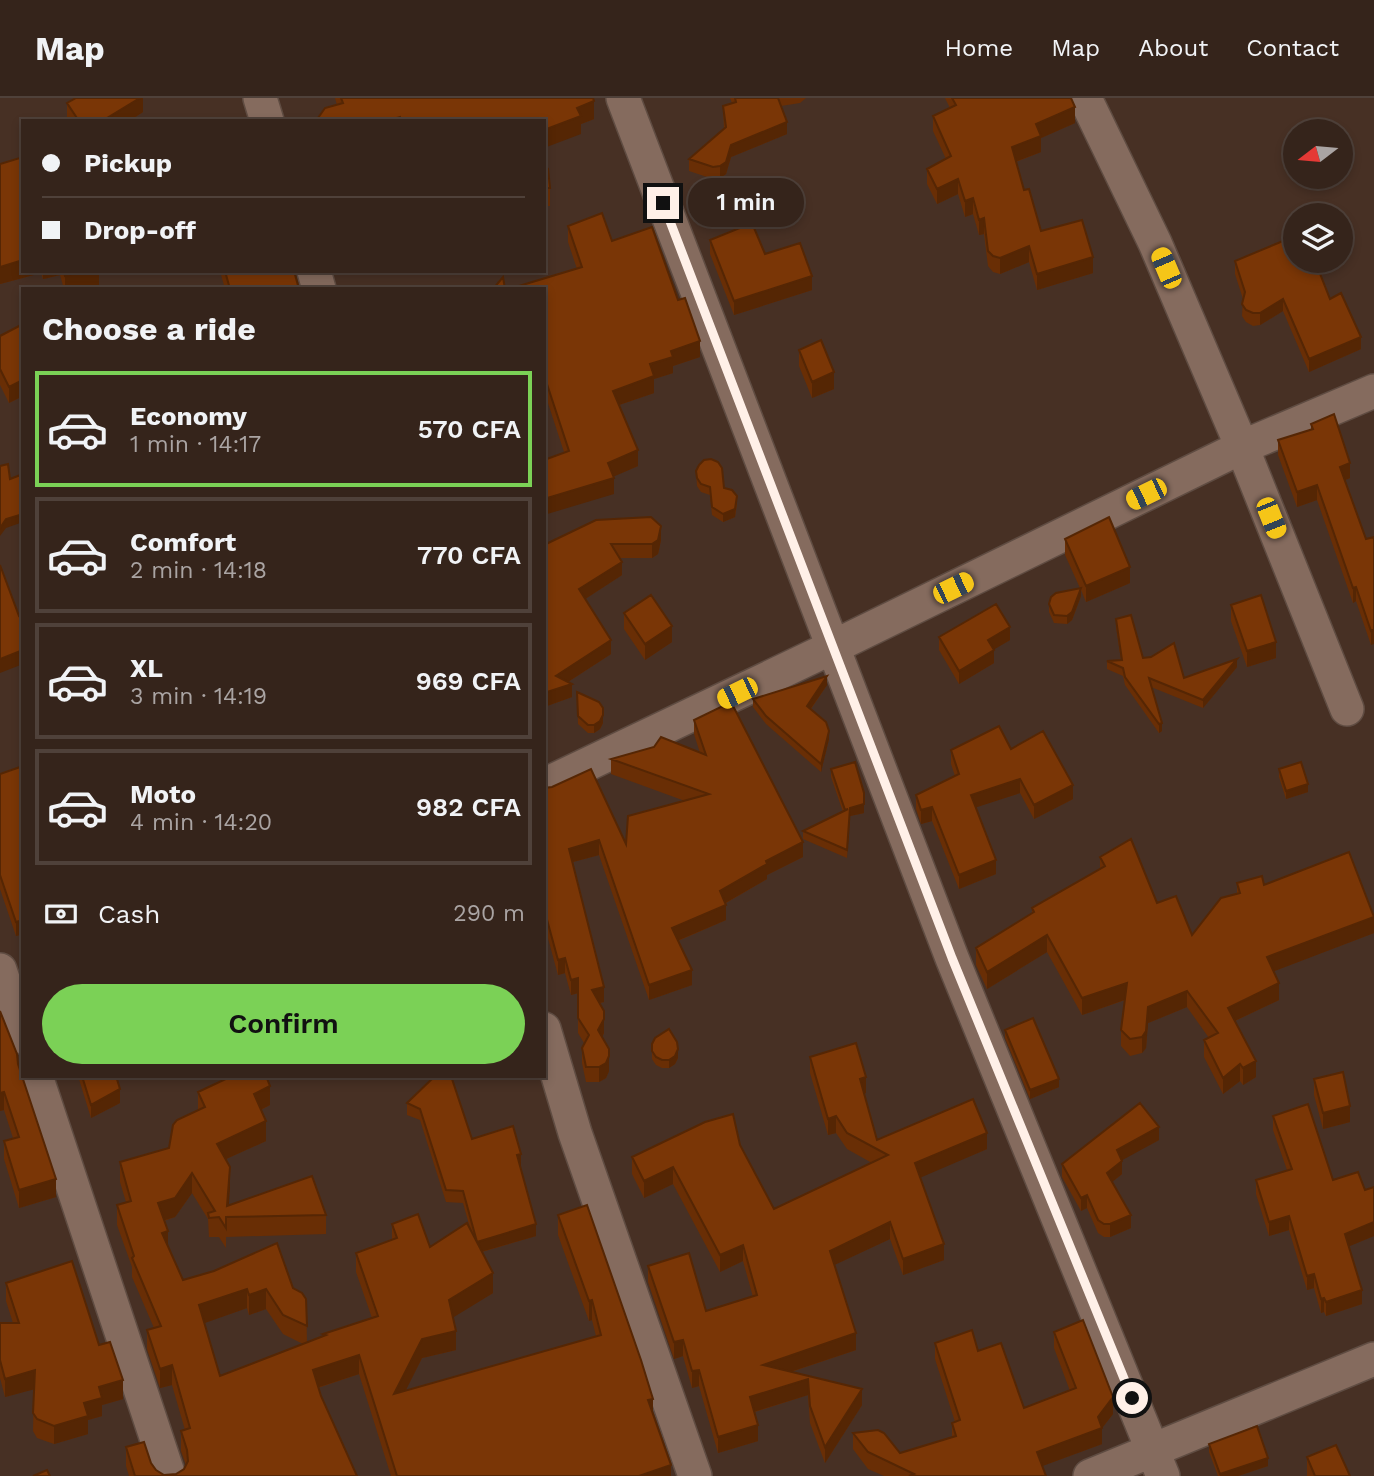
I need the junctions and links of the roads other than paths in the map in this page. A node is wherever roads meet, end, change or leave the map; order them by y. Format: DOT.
graph roads {
  1 [pos="260,98"];
  2 [pos="623,98"];
  3 [pos="1085,98"];
  4 [pos="266,119"];
  5 [pos="1374,391"];
  6 [pos="1242,447"];
  7 [pos="833,647"];
  8 [pos="1347,709"];
  9 [pos="546,784"];
  10 [pos="0,970"];
  11 [pos="16,1032"];
  12 [pos="546,1036"];
  13 [pos="37,1078"];
  14 [pos="1374,1359"];
  15 [pos="1158,1463"];
  16 [pos="169,1476"];
  17 [pos="695,1476"];
  18 [pos="1090,1476"];
  1 -- 4 [label="street"];
  2 -- 7 [label="street"];
  3 -- 6 [label="street"];
  5 -- 6 [label="street"];
  6 -- 7 [label="street"];
  6 -- 8 [label="street"];
  7 -- 9 [label="street"];
  7 -- 15 [label="street"];
  10 -- 11 [label="street"];
  12 -- 17 [label="street"];
  13 -- 16 [label="street"];
  14 -- 15 [label="street"];
  15 -- 18 [label="street"];
}
